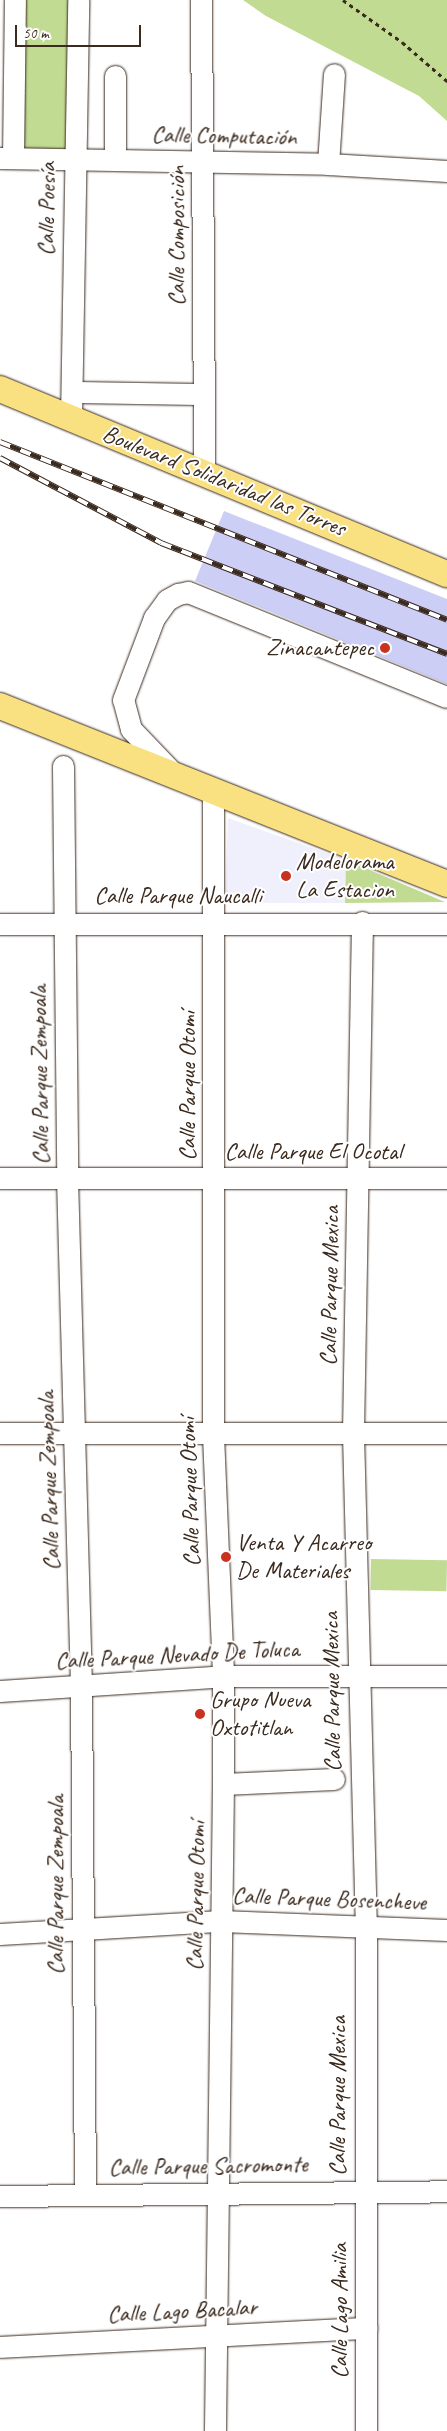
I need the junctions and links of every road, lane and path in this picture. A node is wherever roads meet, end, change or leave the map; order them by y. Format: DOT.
graph roads {
  1 [pos="15,0"];
  2 [pos="78,0"];
  3 [pos="201,0"];
  4 [pos="343,0"];
  5 [pos="334,74"];
  6 [pos="115,76"];
  7 [pos="447,81"];
  8 [pos="6,158"];
  9 [pos="115,159"];
  10 [pos="74,160"];
  11 [pos="203,162"];
  12 [pos="328,164"];
  13 [pos="447,171"];
  14 [pos="0,389"];
  15 [pos="72,392"];
  16 [pos="203,394"];
  17 [pos="71,418"];
  18 [pos="204,472"];
  19 [pos="447,574"];
  20 [pos="447,697"];
  21 [pos="0,706"];
  22 [pos="63,766"];
  23 [pos="177,776"];
  24 [pos="213,790"];
  25 [pos="447,884"];
  26 [pos="213,922"];
  27 [pos="362,922"];
  28 [pos="65,923"];
  29 [pos="0,924"];
  30 [pos="447,924"];
  31 [pos="0,1178"];
  32 [pos="67,1178"];
  33 [pos="447,1178"];
  34 [pos="215,1179"];
  35 [pos="358,1179"];
  36 [pos="0,1433"];
  37 [pos="73,1433"];
  38 [pos="447,1433"];
  39 [pos="353,1434"];
  40 [pos="213,1435"];
  41 [pos="358,1674"];
  42 [pos="223,1676"];
  43 [pos="447,1676"];
  44 [pos="81,1685"];
  45 [pos="0,1691"];
  46 [pos="334,1779"];
  47 [pos="223,1784"];
  48 [pos="221,1921"];
  49 [pos="366,1925"];
  50 [pos="82,1928"];
  51 [pos="447,1930"];
  52 [pos="0,1934"];
  53 [pos="364,2191"];
  54 [pos="447,2191"];
  55 [pos="220,2192"];
  56 [pos="85,2194"];
  57 [pos="0,2196"];
  58 [pos="367,2328"];
  59 [pos="216,2336"];
  60 [pos="0,2346"];
  61 [pos="215,2431"];
  62 [pos="366,2431"];
  1 -- 8 [label="street"];
  2 -- 10 [label="street, Calle Poesía"];
  3 -- 11 [label="street, Calle Composición"];
  4 -- 7 [label="path"];
  5 -- 12 [label="street"];
  6 -- 9 [label="street"];
  8 -- 10 [label="street, Calle Computación"];
  9 -- 10 [label="street, Calle Computación"];
  9 -- 11 [label="street, Calle Computación"];
  10 -- 15 [label="street, Calle Poesía"];
  11 -- 12 [label="street, Calle Computación"];
  11 -- 16 [label="street, Calle Composición"];
  12 -- 13 [label="street, Calle Computación"];
  14 -- 17 [label="main road, Boulevard Solidaridad las Torres"];
  15 -- 16 [label="street"];
  15 -- 17 [label="street, Calle Poesía"];
  16 -- 18 [label="street, Calle Composición"];
  17 -- 18 [label="main road, Boulevard Solidaridad las Torres"];
  18 -- 19 [label="main road, Boulevard Solidaridad las Torres"];
  20 -- 23 [label="street"];
  21 -- 23 [label="main road"];
  22 -- 28 [label="street, Calle Parque Zempoala"];
  23 -- 24 [label="main road"];
  24 -- 25 [label="main road"];
  24 -- 26 [label="street, Calle Parque Otomí"];
  26 -- 27 [label="street, Calle Parque Naucalli"];
  26 -- 28 [label="street, Calle Parque Naucalli"];
  26 -- 34 [label="street, Calle Parque Otomí"];
  27 -- 30 [label="street, Calle Parque Naucalli"];
  27 -- 35 [label="street, Calle Parque Mexica"];
  28 -- 29 [label="street, Calle Parque Naucalli"];
  28 -- 32 [label="street, Calle Parque Zempoala"];
  31 -- 32 [label="street, Calle Parque El Ocotal"];
  32 -- 34 [label="street, Calle Parque El Ocotal"];
  32 -- 37 [label="street, Calle Parque Zempoala"];
  33 -- 35 [label="street, Calle Parque El Ocotal"];
  34 -- 35 [label="street, Calle Parque El Ocotal"];
  34 -- 40 [label="street, Calle Parque Otomí"];
  35 -- 39 [label="street, Calle Parque Mexica"];
  36 -- 37 [label="street"];
  37 -- 40 [label="street"];
  37 -- 44 [label="street, Calle Parque Zempoala"];
  38 -- 39 [label="street"];
  39 -- 40 [label="street"];
  39 -- 41 [label="street, Calle Parque Mexica"];
  40 -- 42 [label="street, Calle Parque Otomí"];
  41 -- 42 [label="street, Calle Parque Nevado De Toluca"];
  41 -- 43 [label="street, Calle Parque Nevado De Toluca"];
  41 -- 49 [label="street, Calle Parque Mexica"];
  42 -- 44 [label="street, Calle Parque Nevado De Toluca"];
  42 -- 47 [label="street, Calle Parque Otomí"];
  44 -- 45 [label="street, Calle Parque Nevado De Toluca"];
  44 -- 50 [label="street, Calle Parque Zempoala"];
  46 -- 47 [label="street"];
  47 -- 48 [label="street, Calle Parque Otomí"];
  48 -- 49 [label="street, Calle Parque Bosencheve"];
  48 -- 50 [label="street, Calle Parque Bosencheve"];
  48 -- 55 [label="street, Calle Parque Otomí"];
  49 -- 51 [label="street, Calle Parque Bosencheve"];
  49 -- 53 [label="street, Calle Parque Mexica"];
  50 -- 52 [label="street, Calle Parque Bosencheve"];
  50 -- 56 [label="street, Calle Parque Zempoala"];
  53 -- 54 [label="street, Calle Parque Sacromonte"];
  53 -- 55 [label="street, Calle Parque Sacromonte"];
  53 -- 58 [label="street, Calle Lago Amilia"];
  55 -- 56 [label="street, Calle Parque Sacromonte"];
  55 -- 59 [label="street, Calle Parque Otomí"];
  56 -- 57 [label="street, Calle Parque Sacromonte"];
  58 -- 59 [label="street, Calle Lago Bacalar"];
  58 -- 62 [label="street, Calle Lago Amilia"];
  59 -- 60 [label="street, Calle Lago Bacalar"];
  59 -- 61 [label="street, Calle Parque Otomí"];
}
